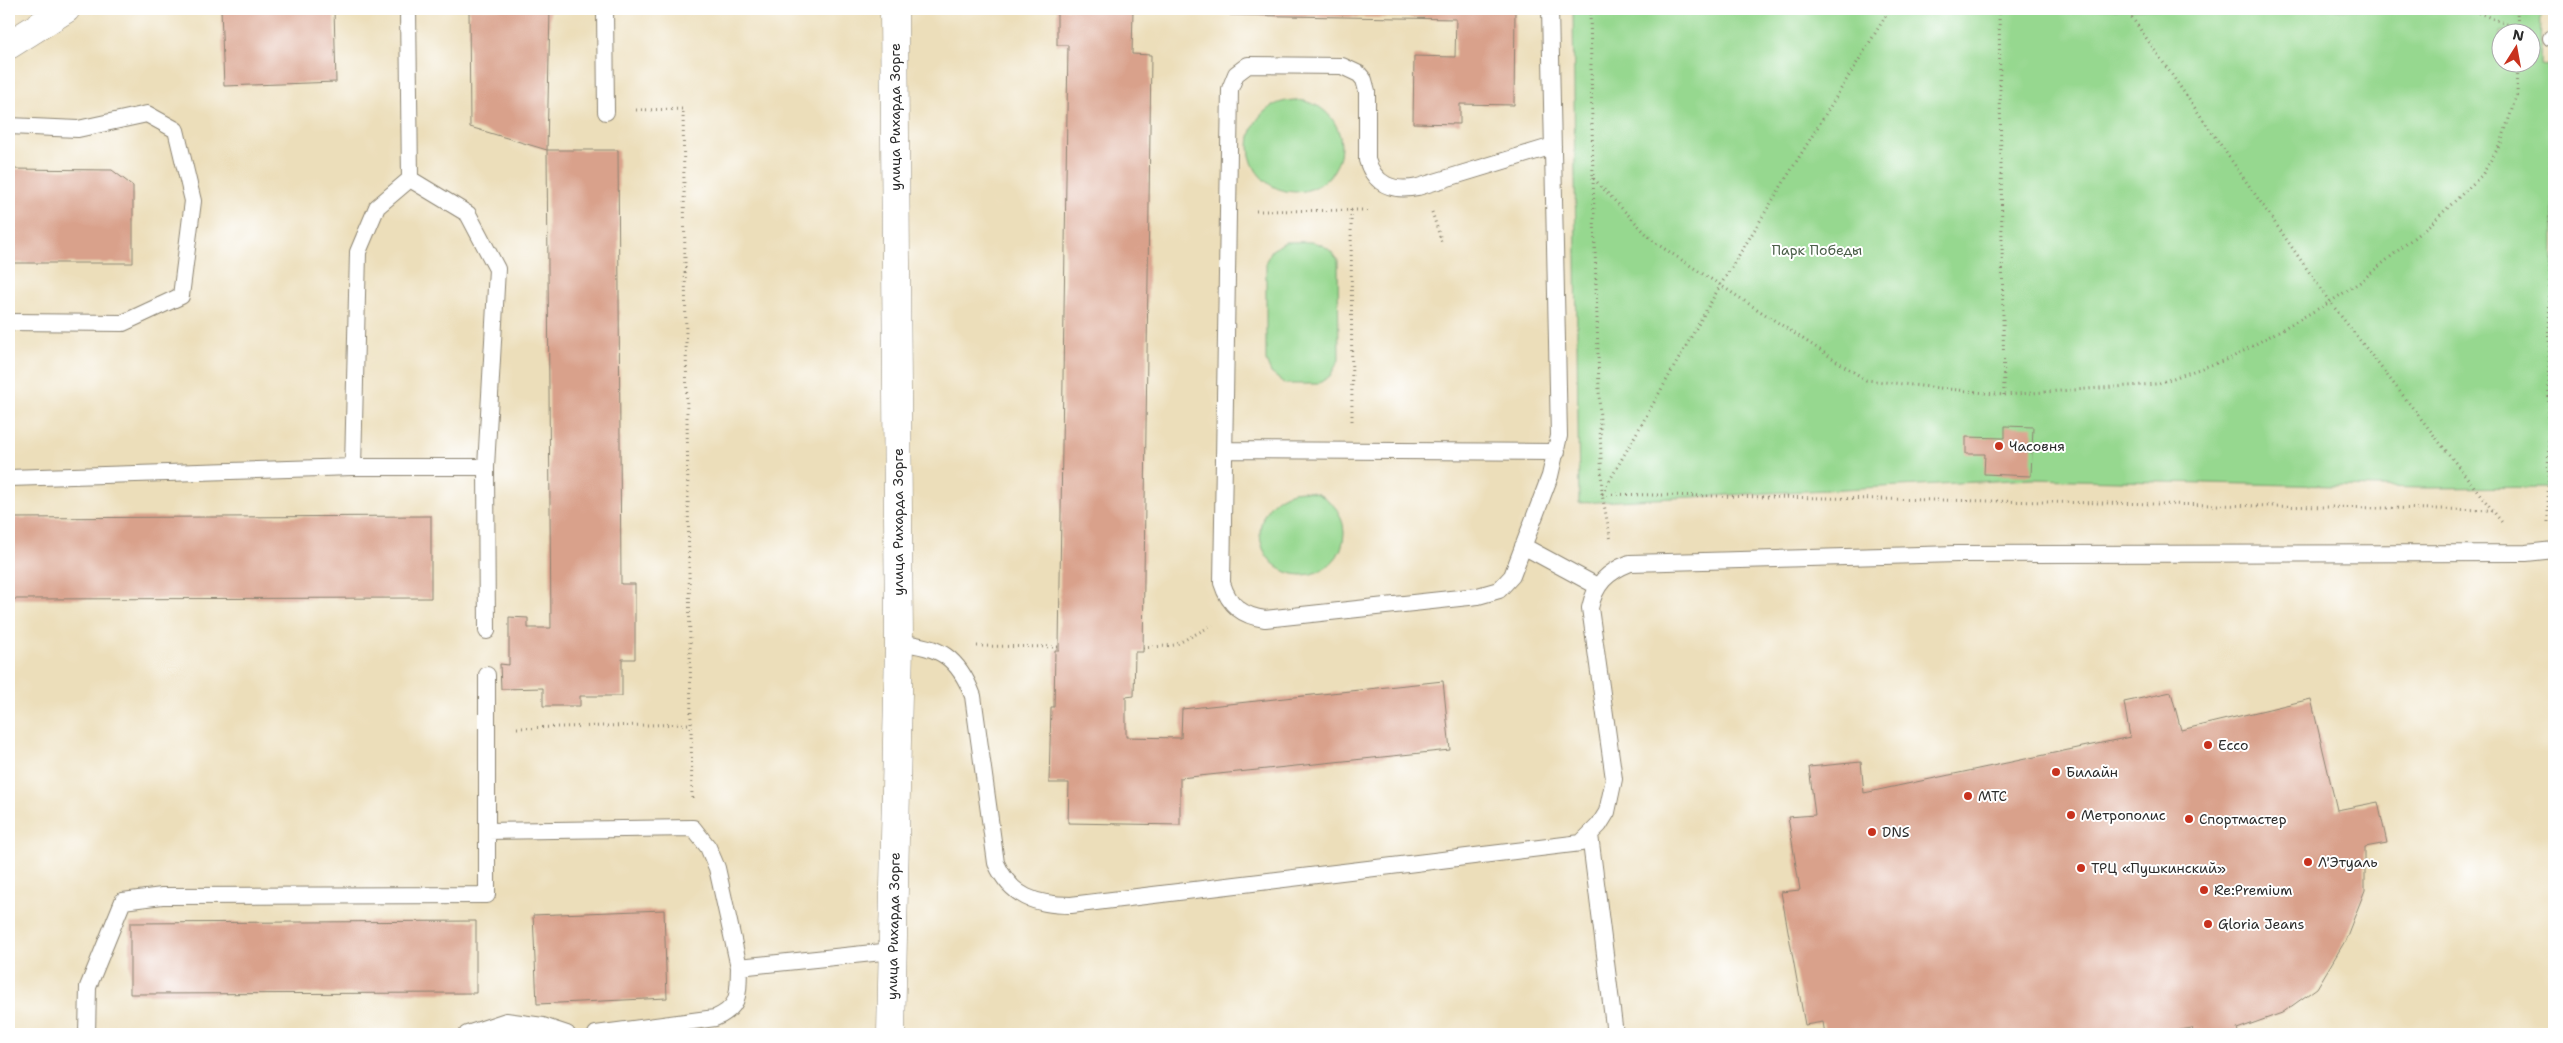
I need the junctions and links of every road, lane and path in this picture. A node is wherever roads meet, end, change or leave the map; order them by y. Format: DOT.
graph roads {
  1 [pos="66,9"];
  2 [pos="408,9"];
  3 [pos="605,9"];
  4 [pos="894,9"];
  5 [pos="1550,9"];
  6 [pos="1590,9"];
  7 [pos="1890,9"];
  8 [pos="1999,9"];
  9 [pos="2126,9"];
  10 [pos="2469,9"];
  11 [pos="2517,9"];
  12 [pos="2498,22"];
  13 [pos="2518,22"];
  14 [pos="2552,38"];
  15 [pos="9,45"];
  16 [pos="2518,72"];
  17 [pos="606,112"];
  18 [pos="9,126"];
  19 [pos="1553,146"];
  20 [pos="1594,178"];
  21 [pos="410,179"];
  22 [pos="1351,210"];
  23 [pos="1371,210"];
  24 [pos="1228,212"];
  25 [pos="1720,286"];
  26 [pos="2330,302"];
  27 [pos="9,322"];
  28 [pos="2004,395"];
  29 [pos="1224,450"];
  30 [pos="1352,451"];
  31 [pos="1557,452"];
  32 [pos="353,467"];
  33 [pos="486,467"];
  34 [pos="9,478"];
  35 [pos="1602,494"];
  36 [pos="2492,510"];
  37 [pos="1523,546"];
  38 [pos="2551,550"];
  39 [pos="2526,553"];
  40 [pos="1615,569"];
  41 [pos="1597,586"];
  42 [pos="1241,612"];
  43 [pos="487,631"];
  44 [pos="899,643"];
  45 [pos="973,646"];
  46 [pos="1059,647"];
  47 [pos="1142,648"];
  48 [pos="487,676"];
  49 [pos="691,724"];
  50 [pos="487,728"];
  51 [pos="693,828"];
  52 [pos="488,830"];
  53 [pos="1590,835"];
  54 [pos="892,951"];
  55 [pos="739,967"];
  56 [pos="87,1034"];
  57 [pos="467,1034"];
  58 [pos="567,1034"];
  59 [pos="596,1034"];
  60 [pos="891,1034"];
  61 [pos="1615,1034"];
  1 -- 15 [label="street"];
  2 -- 21 [label="lane"];
  3 -- 17 [label="lane"];
  4 -- 44 [label="street, улица Рихарда Зорге"];
  5 -- 19 [label="lane"];
  6 -- 20 [label="path"];
  7 -- 25 [label="path"];
  8 -- 28 [label="path"];
  9 -- 26 [label="path"];
  10 -- 12 [label="path"];
  11 -- 13 [label="path"];
  14 -- 38 [label="path"];
  16 -- 26 [label="path"];
  17 -- 49 [label="path"];
  18 -- 27 [label="lane"];
  19 -- 24 [label="lane"];
  19 -- 31 [label="lane"];
  20 -- 25 [label="path"];
  20 -- 35 [label="path"];
  21 -- 32 [label="lane"];
  21 -- 33 [label="lane"];
  22 -- 23 [label="path"];
  22 -- 24 [label="path"];
  22 -- 30 [label="path"];
  24 -- 29 [label="lane"];
  25 -- 28 [label="path"];
  25 -- 35 [label="path"];
  26 -- 28 [label="path"];
  26 -- 36 [label="path"];
  29 -- 30 [label="lane"];
  29 -- 42 [label="lane"];
  30 -- 31 [label="lane"];
  31 -- 37 [label="lane"];
  32 -- 33 [label="lane"];
  32 -- 34 [label="lane"];
  33 -- 43 [label="lane"];
  35 -- 36 [label="path"];
  35 -- 40 [label="path"];
  36 -- 39 [label="path"];
  37 -- 41 [label="lane"];
  37 -- 42 [label="lane"];
  38 -- 39 [label="lane"];
  39 -- 40 [label="lane"];
  40 -- 41 [label="lane"];
  41 -- 53 [label="lane"];
  42 -- 47 [label="path"];
  44 -- 53 [label="lane"];
  44 -- 54 [label="street, улица Рихарда Зорге"];
  45 -- 46 [label="path"];
  48 -- 50 [label="lane"];
  49 -- 50 [label="path"];
  49 -- 51 [label="path"];
  50 -- 52 [label="lane"];
  51 -- 52 [label="lane"];
  51 -- 55 [label="lane"];
  52 -- 56 [label="lane"];
  53 -- 61 [label="lane"];
  54 -- 55 [label="lane"];
  54 -- 60 [label="street, улица Рихарда Зорге"];
  55 -- 59 [label="lane"];
  57 -- 58 [label="lane"];
}
